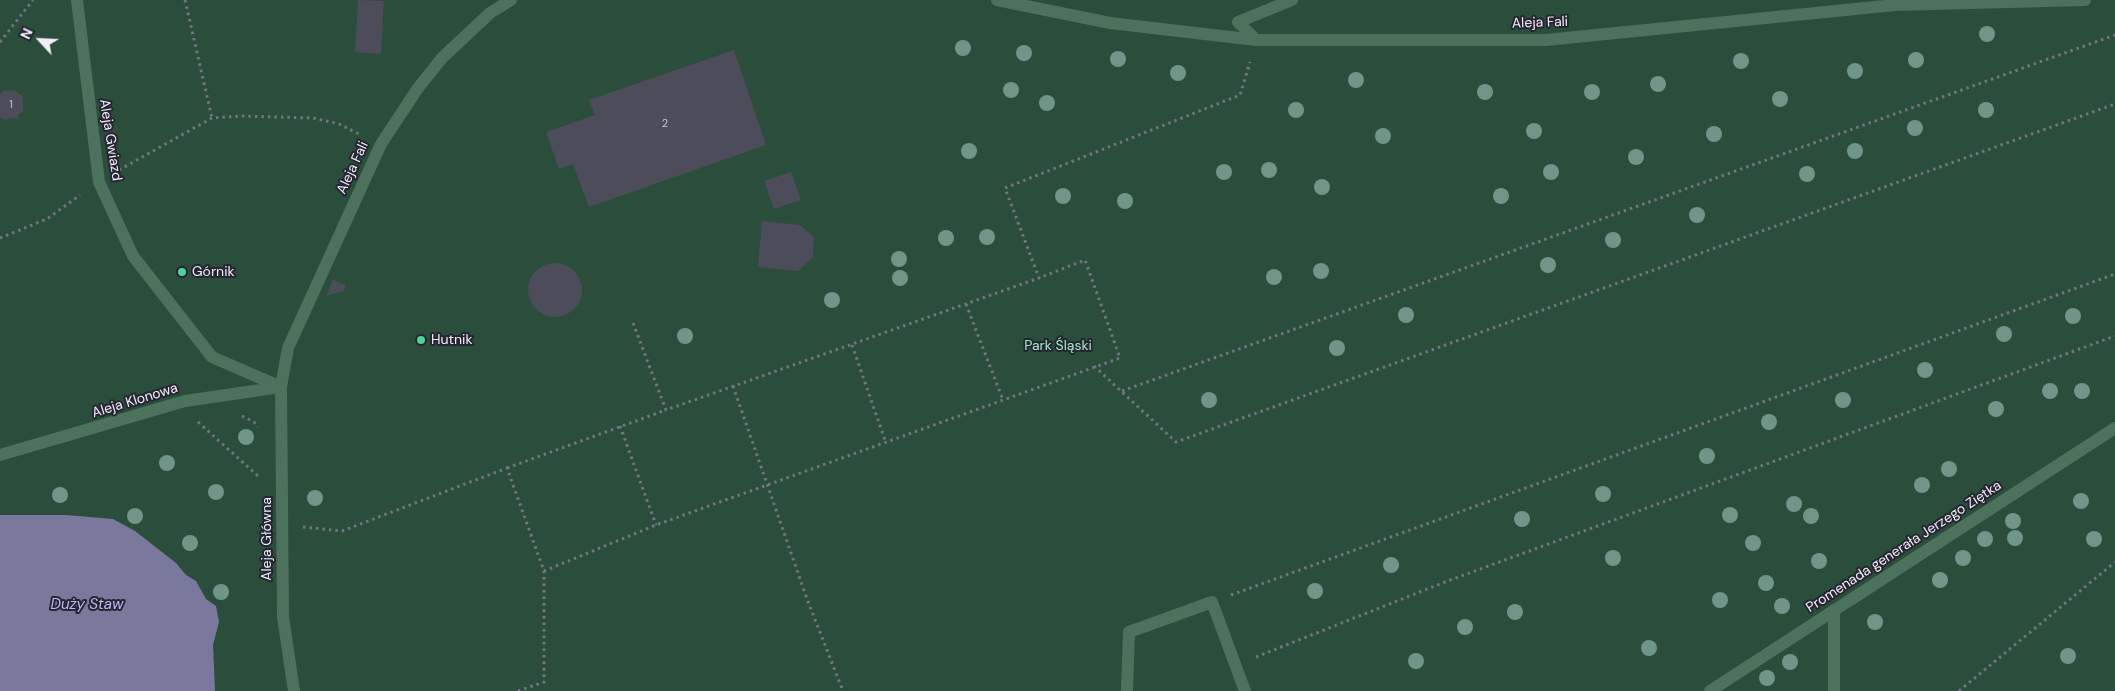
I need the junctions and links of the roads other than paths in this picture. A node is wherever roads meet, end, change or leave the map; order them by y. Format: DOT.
graph roads {
  1 [pos="76,0"];
  2 [pos="511,0"];
  3 [pos="998,0"];
  4 [pos="1292,0"];
  5 [pos="1880,0"];
  6 [pos="2085,0"];
  7 [pos="1895,5"];
  8 [pos="1256,40"];
  9 [pos="281,387"];
  10 [pos="2115,428"];
  11 [pos="0,455"];
  12 [pos="1834,610"];
  13 [pos="294,691"];
  14 [pos="1127,691"];
  15 [pos="1245,691"];
  16 [pos="1710,691"];
  17 [pos="1834,691"];
  1 -- 9 [label="street, Aleja Gwiazd"];
  2 -- 9 [label="street, Aleja Fali"];
  3 -- 8 [label="street, Aleja Fali"];
  4 -- 8 [label="street"];
  5 -- 7 [label="street"];
  6 -- 7 [label="street, Aleja Fali"];
  7 -- 8 [label="street, Aleja Fali"];
  9 -- 11 [label="street, Aleja Klonowa"];
  9 -- 13 [label="street, Aleja Główna"];
  10 -- 12 [label="street, Promenada generała Jerzego Ziętka"];
  12 -- 16 [label="street, Promenada generała Jerzego Ziętka"];
  12 -- 17 [label="street"];
  14 -- 15 [label="street"];
}
